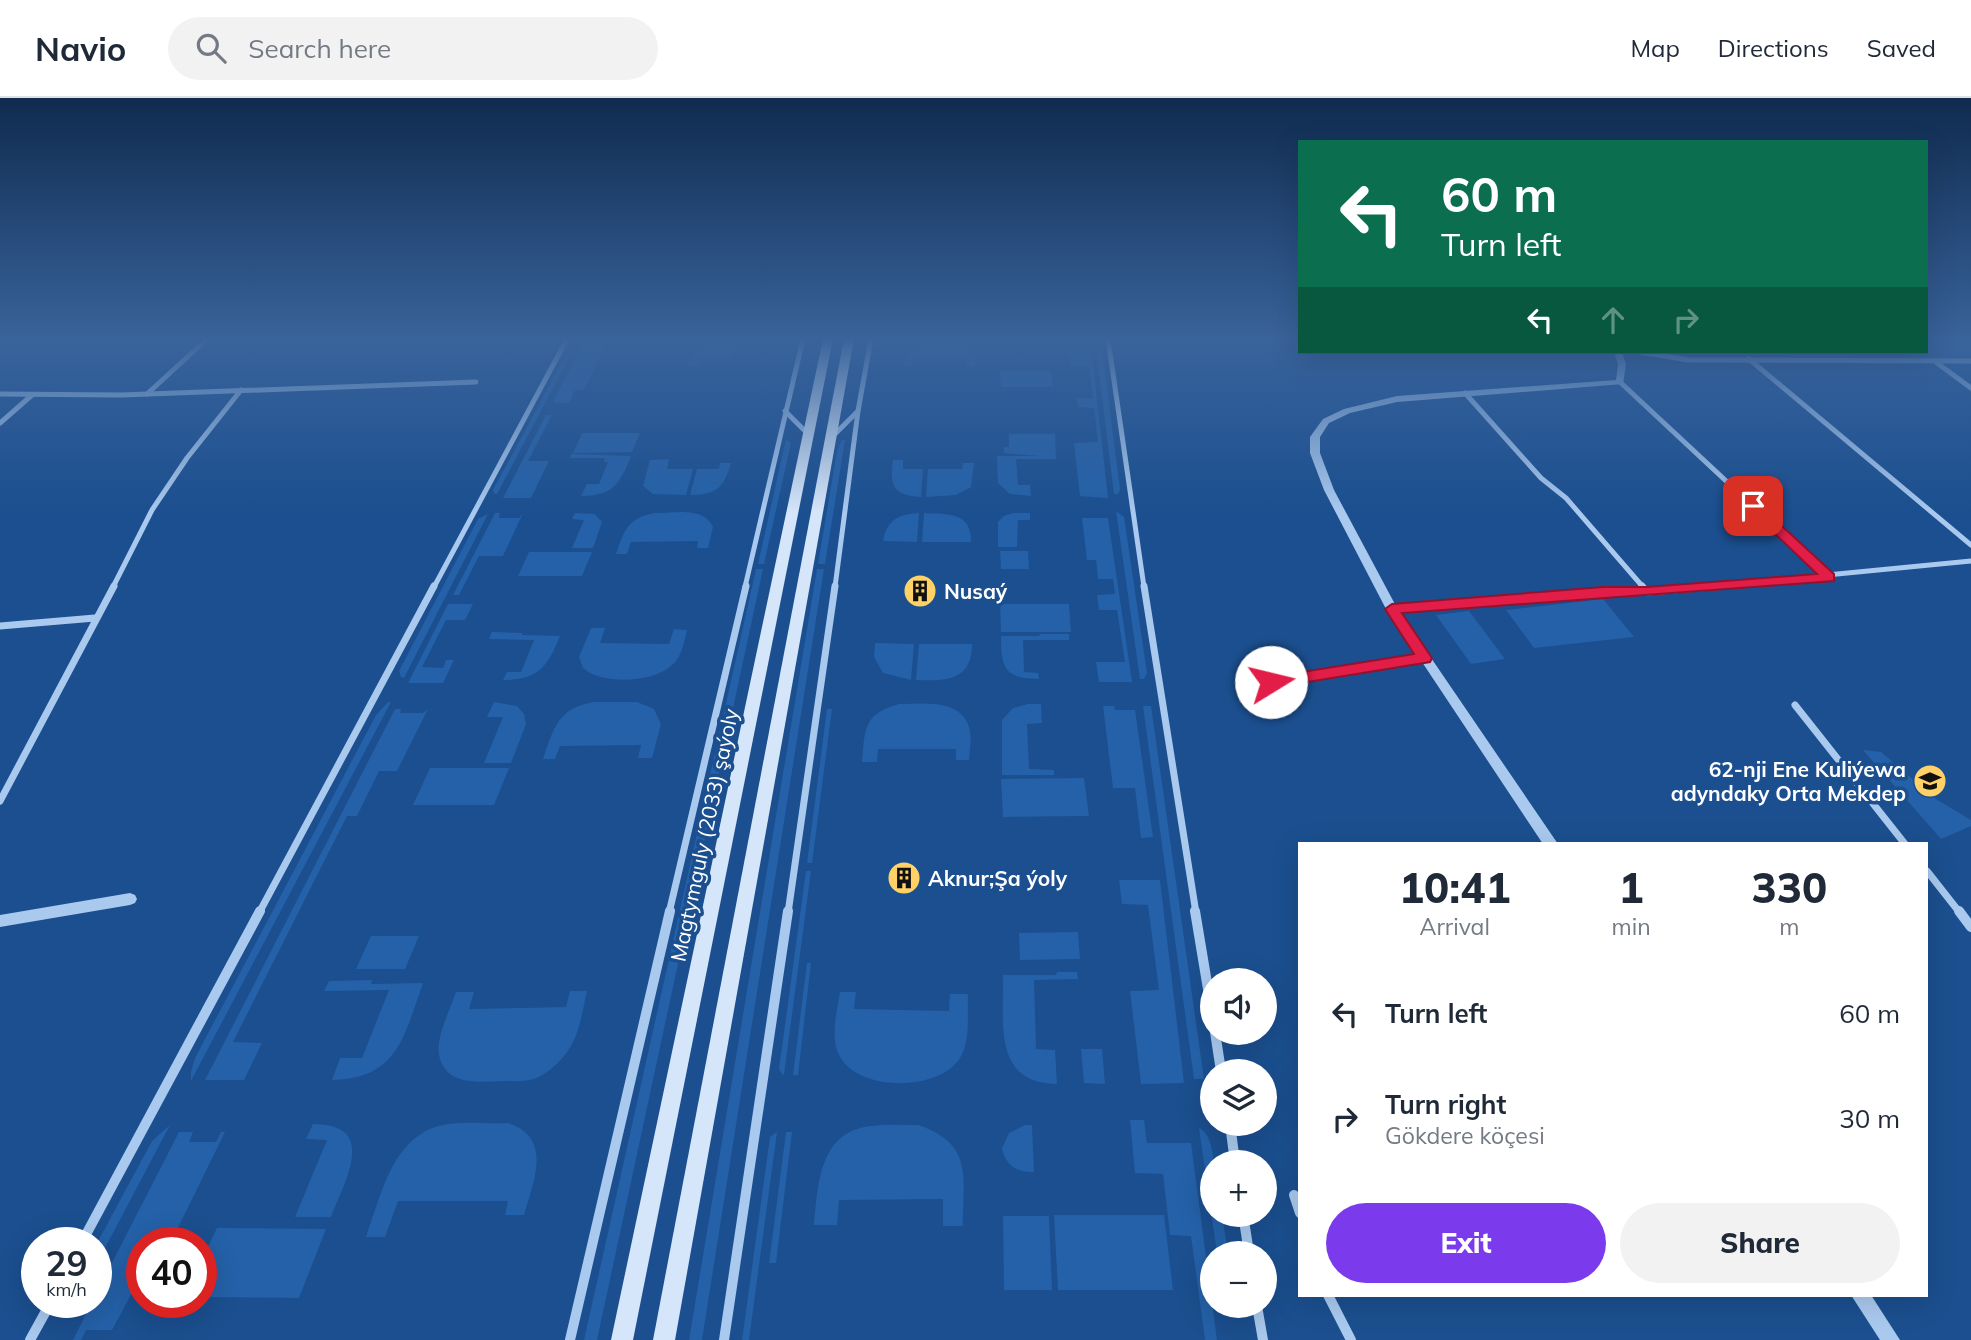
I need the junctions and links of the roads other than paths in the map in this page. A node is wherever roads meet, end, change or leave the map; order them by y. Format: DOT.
graph roads {
  1 [pos="30,397"];
  2 [pos="236,397"];
  3 [pos="536,397"];
  4 [pos="789,397"];
  5 [pos="817,397"];
  6 [pos="839,397"];
  7 [pos="861,397"];
  8 [pos="1116,397"];
  9 [pos="1427,397"];
  10 [pos="1469,397"];
  11 [pos="1635,397"];
  12 [pos="1794,397"];
  13 [pos="785,411"];
  14 [pos="859,411"];
  15 [pos="0,423"];
  16 [pos="809,435"];
  17 [pos="833,436"];
  18 [pos="1971,545"];
  19 [pos="1971,561"];
  20 [pos="1829,577"];
  21 [pos="1647,592"];
  22 [pos="1392,609"];
  23 [pos="95,618"];
  24 [pos="0,626"];
  25 [pos="1424,658"];
  26 [pos="1271,682"];
  27 [pos="1795,705"];
  28 [pos="0,801"];
  29 [pos="1551,842"];
  30 [pos="1903,842"];
  31 [pos="1928,872"];
  32 [pos="130,899"];
  33 [pos="0,921"];
  34 [pos="1971,927"];
  35 [pos="1205,968"];
  36 [pos="1294,1195"];
  37 [pos="1298,1207"];
  38 [pos="90,1227"];
  39 [pos="1329,1297"];
  40 [pos="1861,1297"];
  41 [pos="42,1318"];
  42 [pos="1259,1318"];
  43 [pos="30,1340"];
  44 [pos="569,1340"];
  45 [pos="622,1340"];
  46 [pos="664,1340"];
  47 [pos="724,1340"];
  48 [pos="1263,1340"];
  49 [pos="1351,1340"];
  50 [pos="1891,1340"];
  1 -- 15 [label="street"];
  2 -- 23 [label="street"];
  3 -- 38 [label="street"];
  4 -- 13 [label="street"];
  5 -- 16 [label="main road, Magtymguly (2033) şaýoly"];
  6 -- 17 [label="main road"];
  7 -- 14 [label="street"];
  8 -- 35 [label="street"];
  9 -- 22 [label="street"];
  10 -- 21 [label="street"];
  11 -- 20 [label="street"];
  12 -- 18 [label="street"];
  13 -- 16 [label="street"];
  13 -- 44 [label="street"];
  14 -- 17 [label="street"];
  14 -- 47 [label="street"];
  16 -- 45 [label="main road, Magtymguly (2033) şaýoly"];
  17 -- 46 [label="main road"];
  19 -- 20 [label="street"];
  20 -- 21 [label="street"];
  21 -- 22 [label="street"];
  22 -- 25 [label="street"];
  23 -- 24 [label="street"];
  23 -- 28 [label="street"];
  25 -- 26 [label="street"];
  25 -- 29 [label="street"];
  27 -- 30 [label="street"];
  31 -- 34 [label="street"];
  32 -- 33 [label="street"];
  36 -- 37 [label="street"];
  39 -- 49 [label="street"];
  40 -- 50 [label="street"];
  41 -- 43 [label="street"];
  42 -- 48 [label="street"];
}
